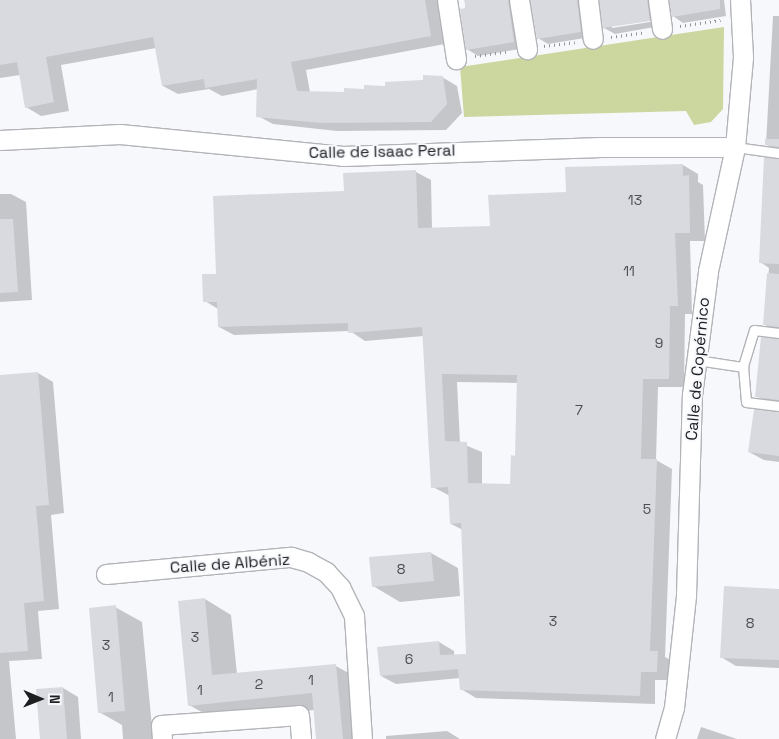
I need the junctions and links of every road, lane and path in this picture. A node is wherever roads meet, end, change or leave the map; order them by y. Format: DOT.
graph roads {
  1 [pos="447,0"];
  2 [pos="519,0"];
  3 [pos="588,0"];
  4 [pos="658,0"];
  5 [pos="740,0"];
  6 [pos="662,29"];
  7 [pos="593,39"];
  8 [pos="527,49"];
  9 [pos="456,59"];
  10 [pos="0,140"];
  11 [pos="735,147"];
  12 [pos="779,153"];
  13 [pos="779,333"];
  14 [pos="697,360"];
  15 [pos="743,367"];
  16 [pos="779,406"];
  17 [pos="106,574"];
  18 [pos="162,739"];
  19 [pos="301,739"];
  20 [pos="362,739"];
  21 [pos="665,739"];
  1 -- 9 [label="street"];
  2 -- 8 [label="street"];
  3 -- 7 [label="street"];
  4 -- 6 [label="street"];
  5 -- 11 [label="street, Calle de Copérnico"];
  10 -- 11 [label="street, Calle de Isaac Peral"];
  11 -- 12 [label="lane"];
  11 -- 14 [label="street, Calle de Copérnico"];
  13 -- 15 [label="lane"];
  14 -- 15 [label="lane"];
  14 -- 21 [label="street, Calle de Copérnico"];
  15 -- 16 [label="lane"];
  17 -- 20 [label="street, Calle de Albéniz"];
  18 -- 19 [label="street"];
}
